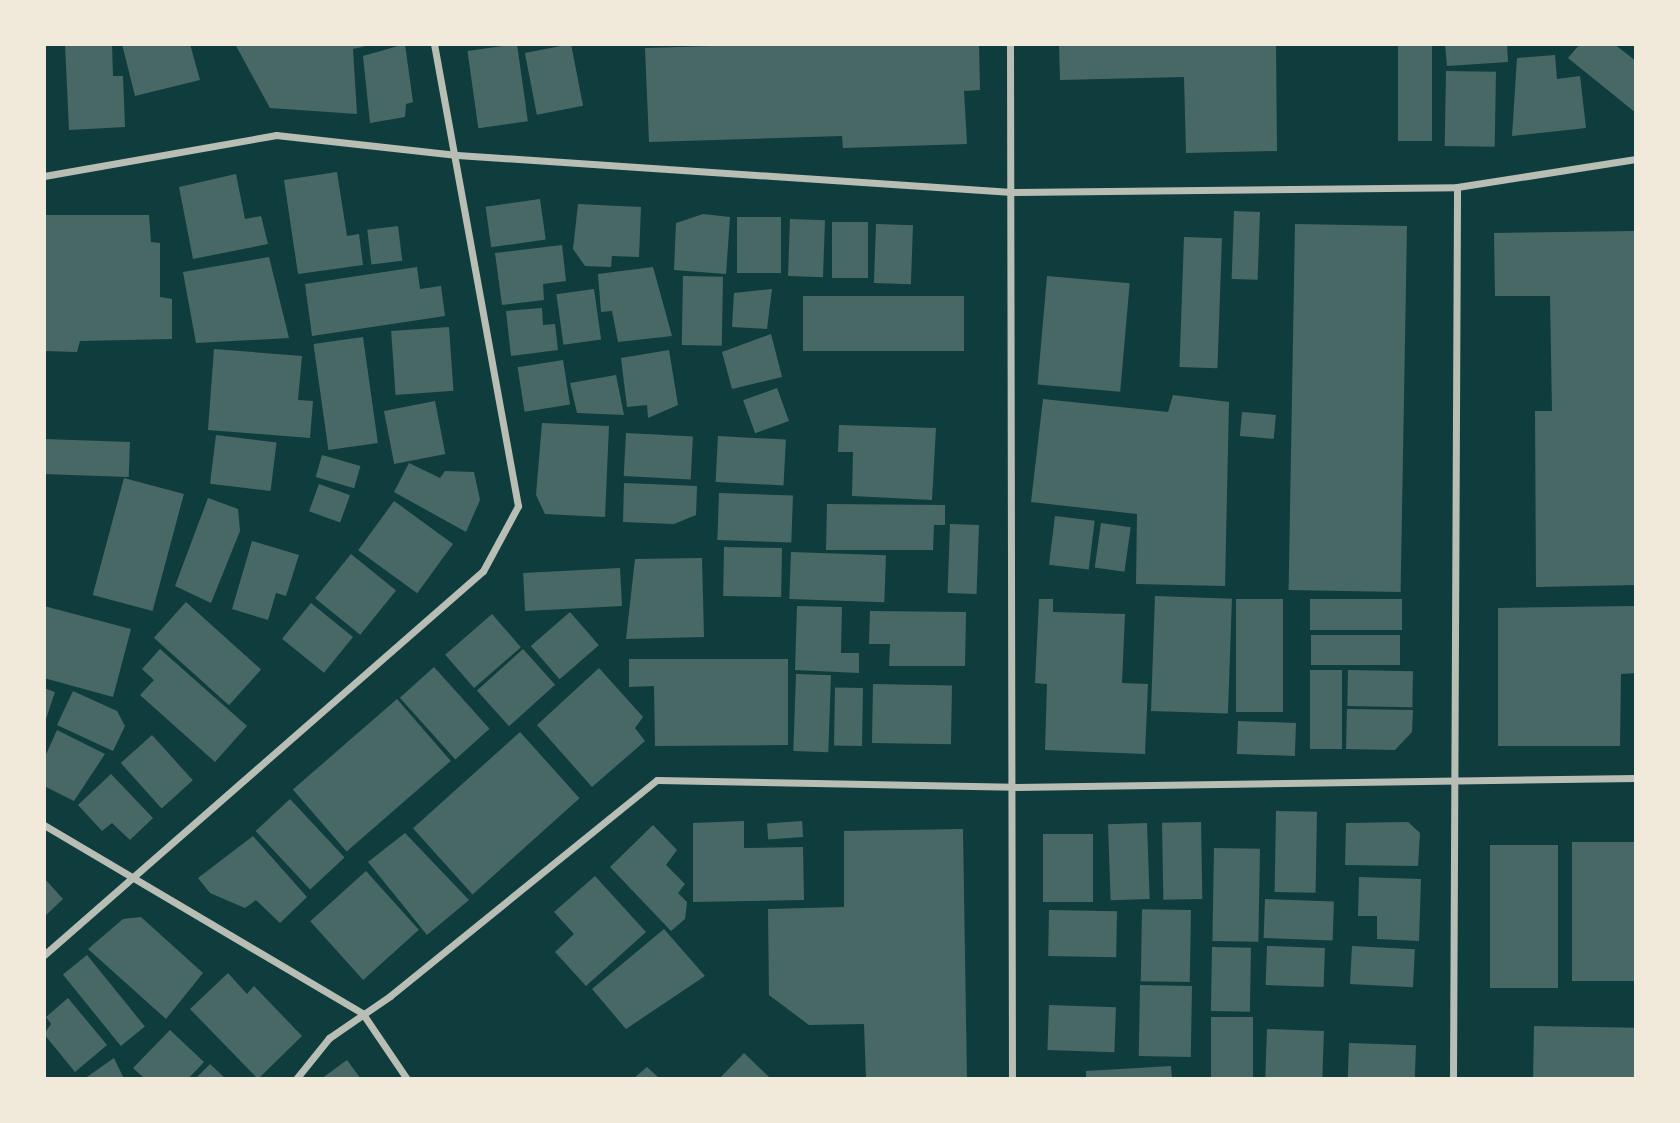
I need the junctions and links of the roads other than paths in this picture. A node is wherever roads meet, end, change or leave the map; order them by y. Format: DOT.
graph roads {
  1 [pos="435,44"];
  2 [pos="1010,44"];
  3 [pos="457,155"];
  4 [pos="1636,159"];
  5 [pos="44,176"];
  6 [pos="1457,187"];
  7 [pos="1012,192"];
  8 [pos="1636,778"];
  9 [pos="1455,781"];
  10 [pos="1012,787"];
  11 [pos="44,825"];
  12 [pos="130,879"];
  13 [pos="44,954"];
  14 [pos="363,1014"];
  15 [pos="296,1079"];
  16 [pos="407,1079"];
  17 [pos="1012,1079"];
  18 [pos="1453,1079"];
  1 -- 3 [label="street"];
  2 -- 7 [label="street"];
  3 -- 5 [label="street"];
  3 -- 7 [label="street"];
  3 -- 12 [label="street"];
  4 -- 6 [label="street"];
  6 -- 7 [label="street"];
  6 -- 9 [label="street"];
  7 -- 10 [label="street"];
  8 -- 9 [label="street"];
  9 -- 10 [label="street"];
  9 -- 18 [label="street"];
  10 -- 14 [label="street"];
  10 -- 17 [label="street"];
  11 -- 12 [label="street"];
  12 -- 13 [label="street"];
  12 -- 14 [label="street"];
  14 -- 15 [label="street"];
  14 -- 16 [label="street"];
}
